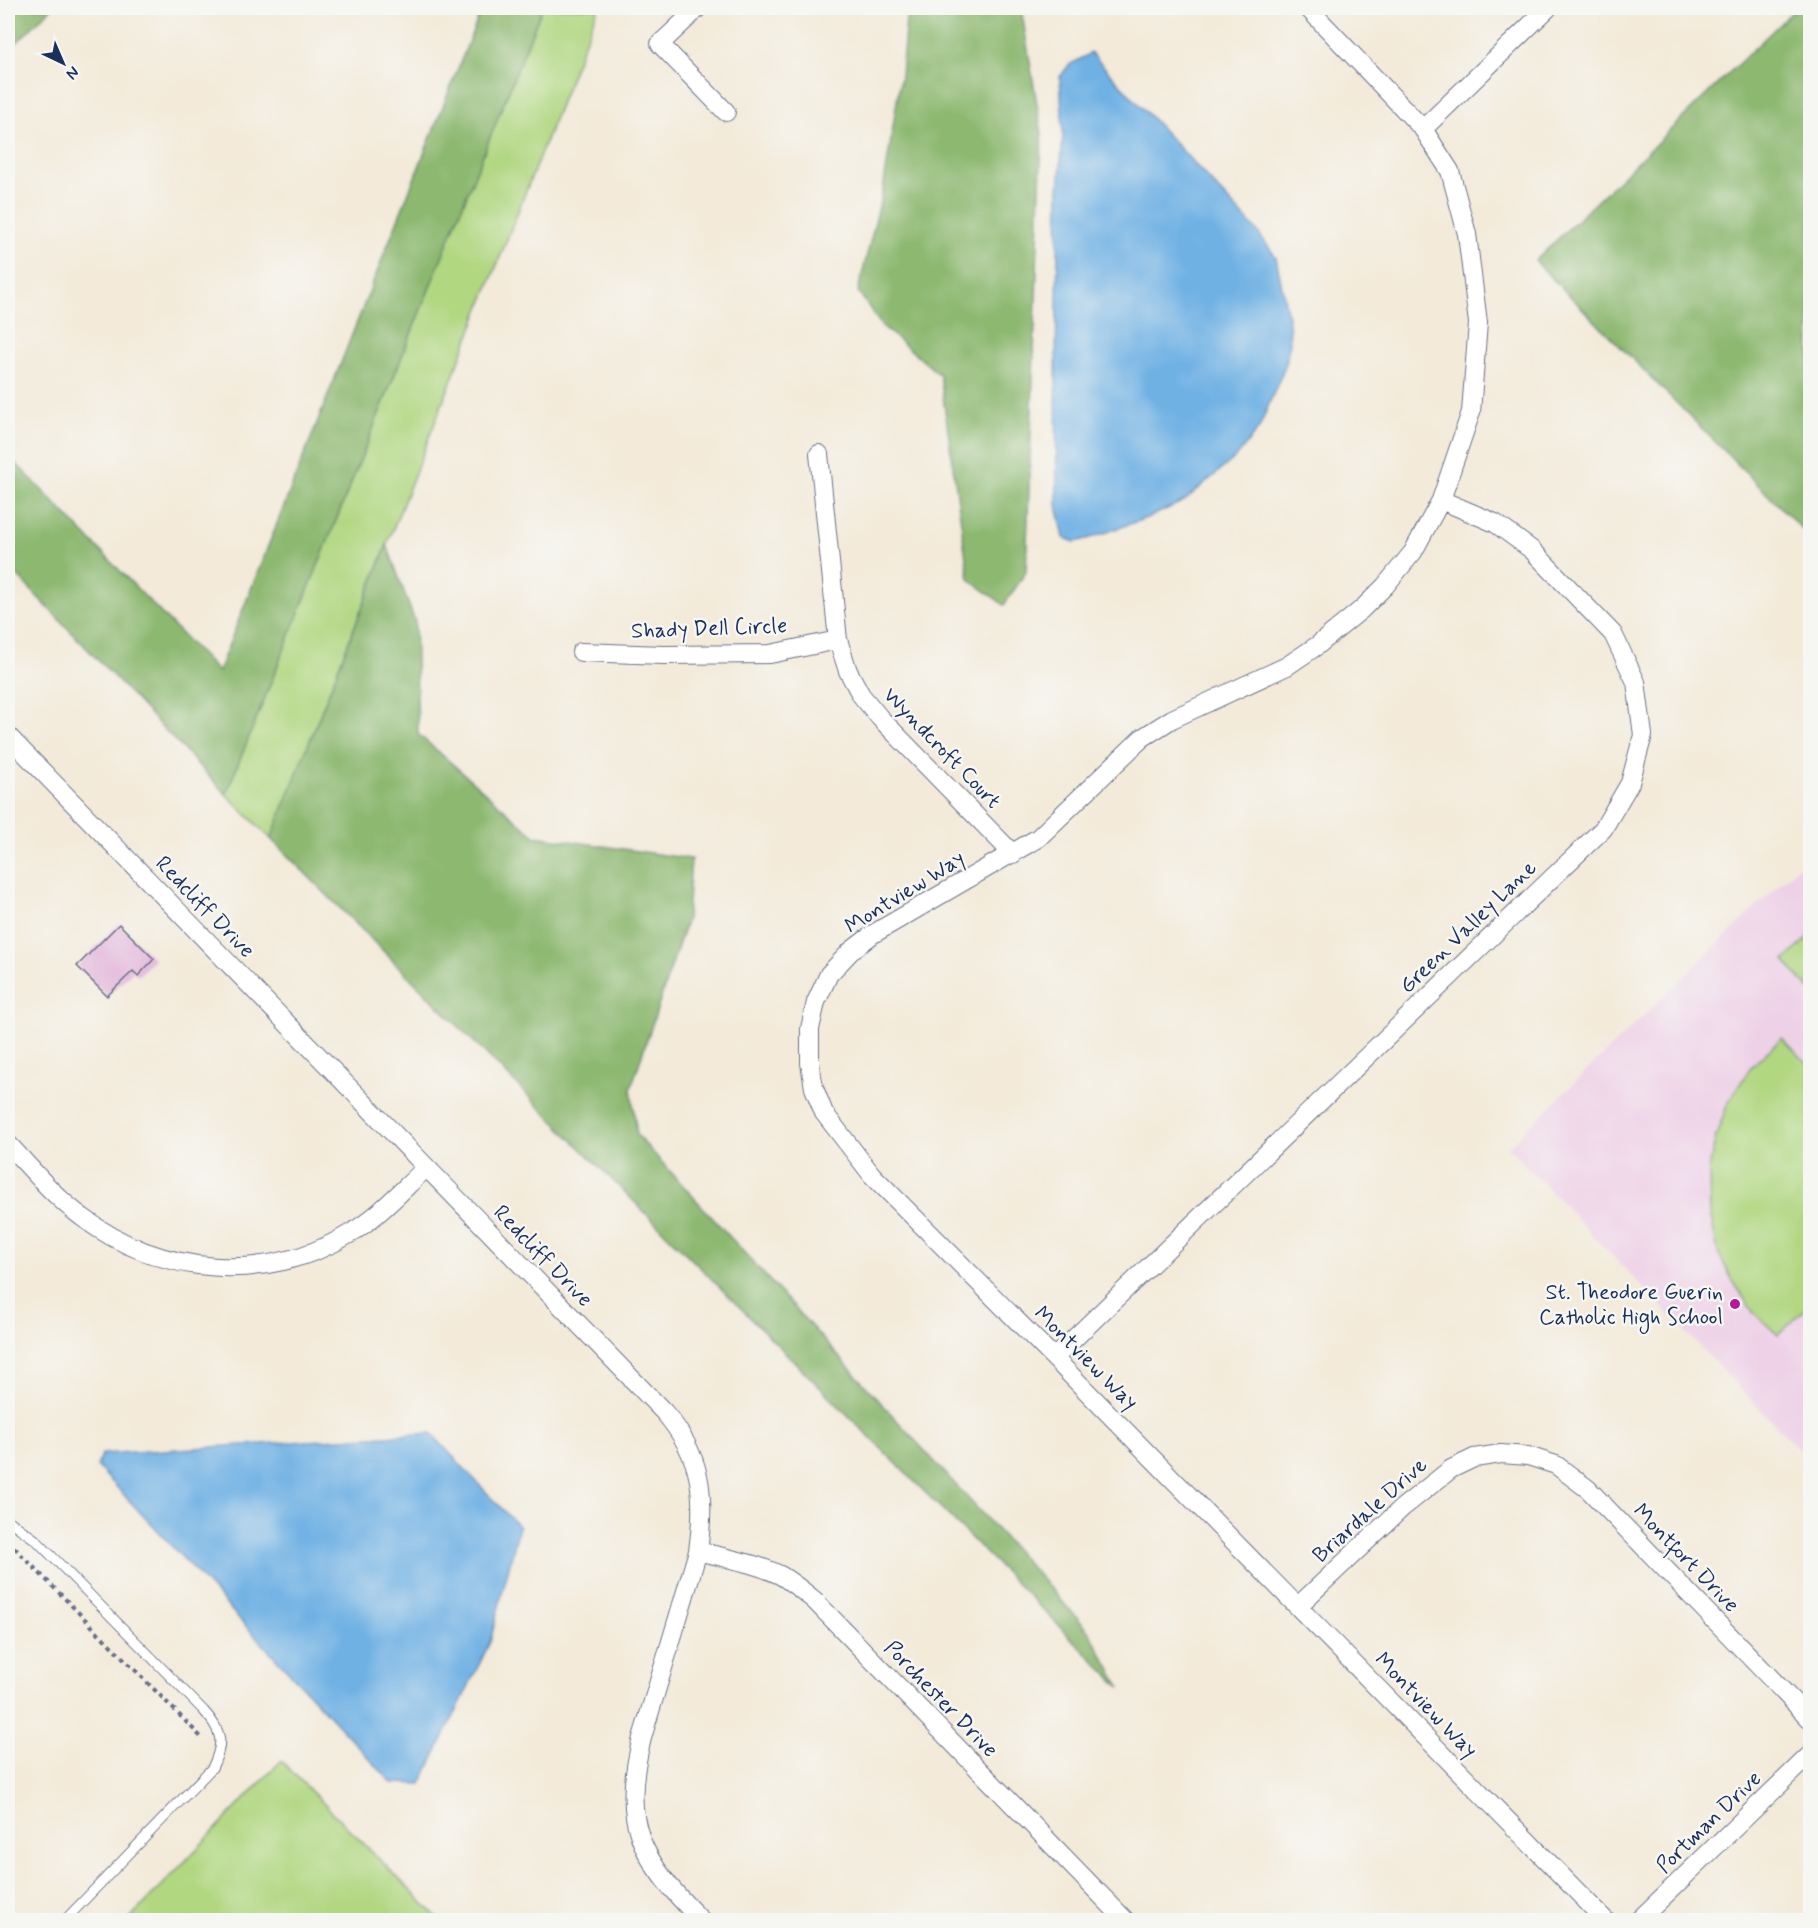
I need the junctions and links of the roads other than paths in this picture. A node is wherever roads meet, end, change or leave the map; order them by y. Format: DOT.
graph roads {
  1 [pos="698,8"];
  2 [pos="1308,8"];
  3 [pos="1548,8"];
  4 [pos="726,112"];
  5 [pos="1423,129"];
  6 [pos="819,454"];
  7 [pos="1441,500"];
  8 [pos="838,640"];
  9 [pos="581,652"];
  10 [pos="8,736"];
  11 [pos="1013,854"];
  12 [pos="8,1144"];
  13 [pos="426,1168"];
  14 [pos="1054,1358"];
  15 [pos="1513,1454"];
  16 [pos="8,1520"];
  17 [pos="698,1551"];
  18 [pos="1299,1606"];
  19 [pos="1810,1719"];
  20 [pos="1810,1755"];
  21 [pos="65,1920"];
  22 [pos="700,1920"];
  23 [pos="1125,1920"];
  24 [pos="1605,1920"];
  25 [pos="1639,1920"];
  1 -- 4 [label="street"];
  2 -- 5 [label="street, Montview Way"];
  3 -- 5 [label="street"];
  5 -- 7 [label="street, Montview Way"];
  6 -- 8 [label="street, Wyndcroft Court"];
  7 -- 11 [label="street, Montview Way"];
  7 -- 14 [label="street, Green Valley Lane"];
  8 -- 9 [label="street, Shady Dell Circle"];
  8 -- 11 [label="street, Wyndcroft Court"];
  10 -- 13 [label="street, Redcliff Drive"];
  11 -- 14 [label="street, Montview Way"];
  12 -- 13 [label="street"];
  13 -- 17 [label="street, Redcliff Drive"];
  14 -- 18 [label="street, Montview Way"];
  15 -- 18 [label="street, Briardale Drive"];
  15 -- 19 [label="street, Montfort Drive"];
  16 -- 21 [label="lane"];
  17 -- 22 [label="street, Redcliff Drive"];
  17 -- 23 [label="street, Porchester Drive"];
  18 -- 24 [label="street, Montview Way"];
  20 -- 25 [label="street, Portman Drive"];
}
